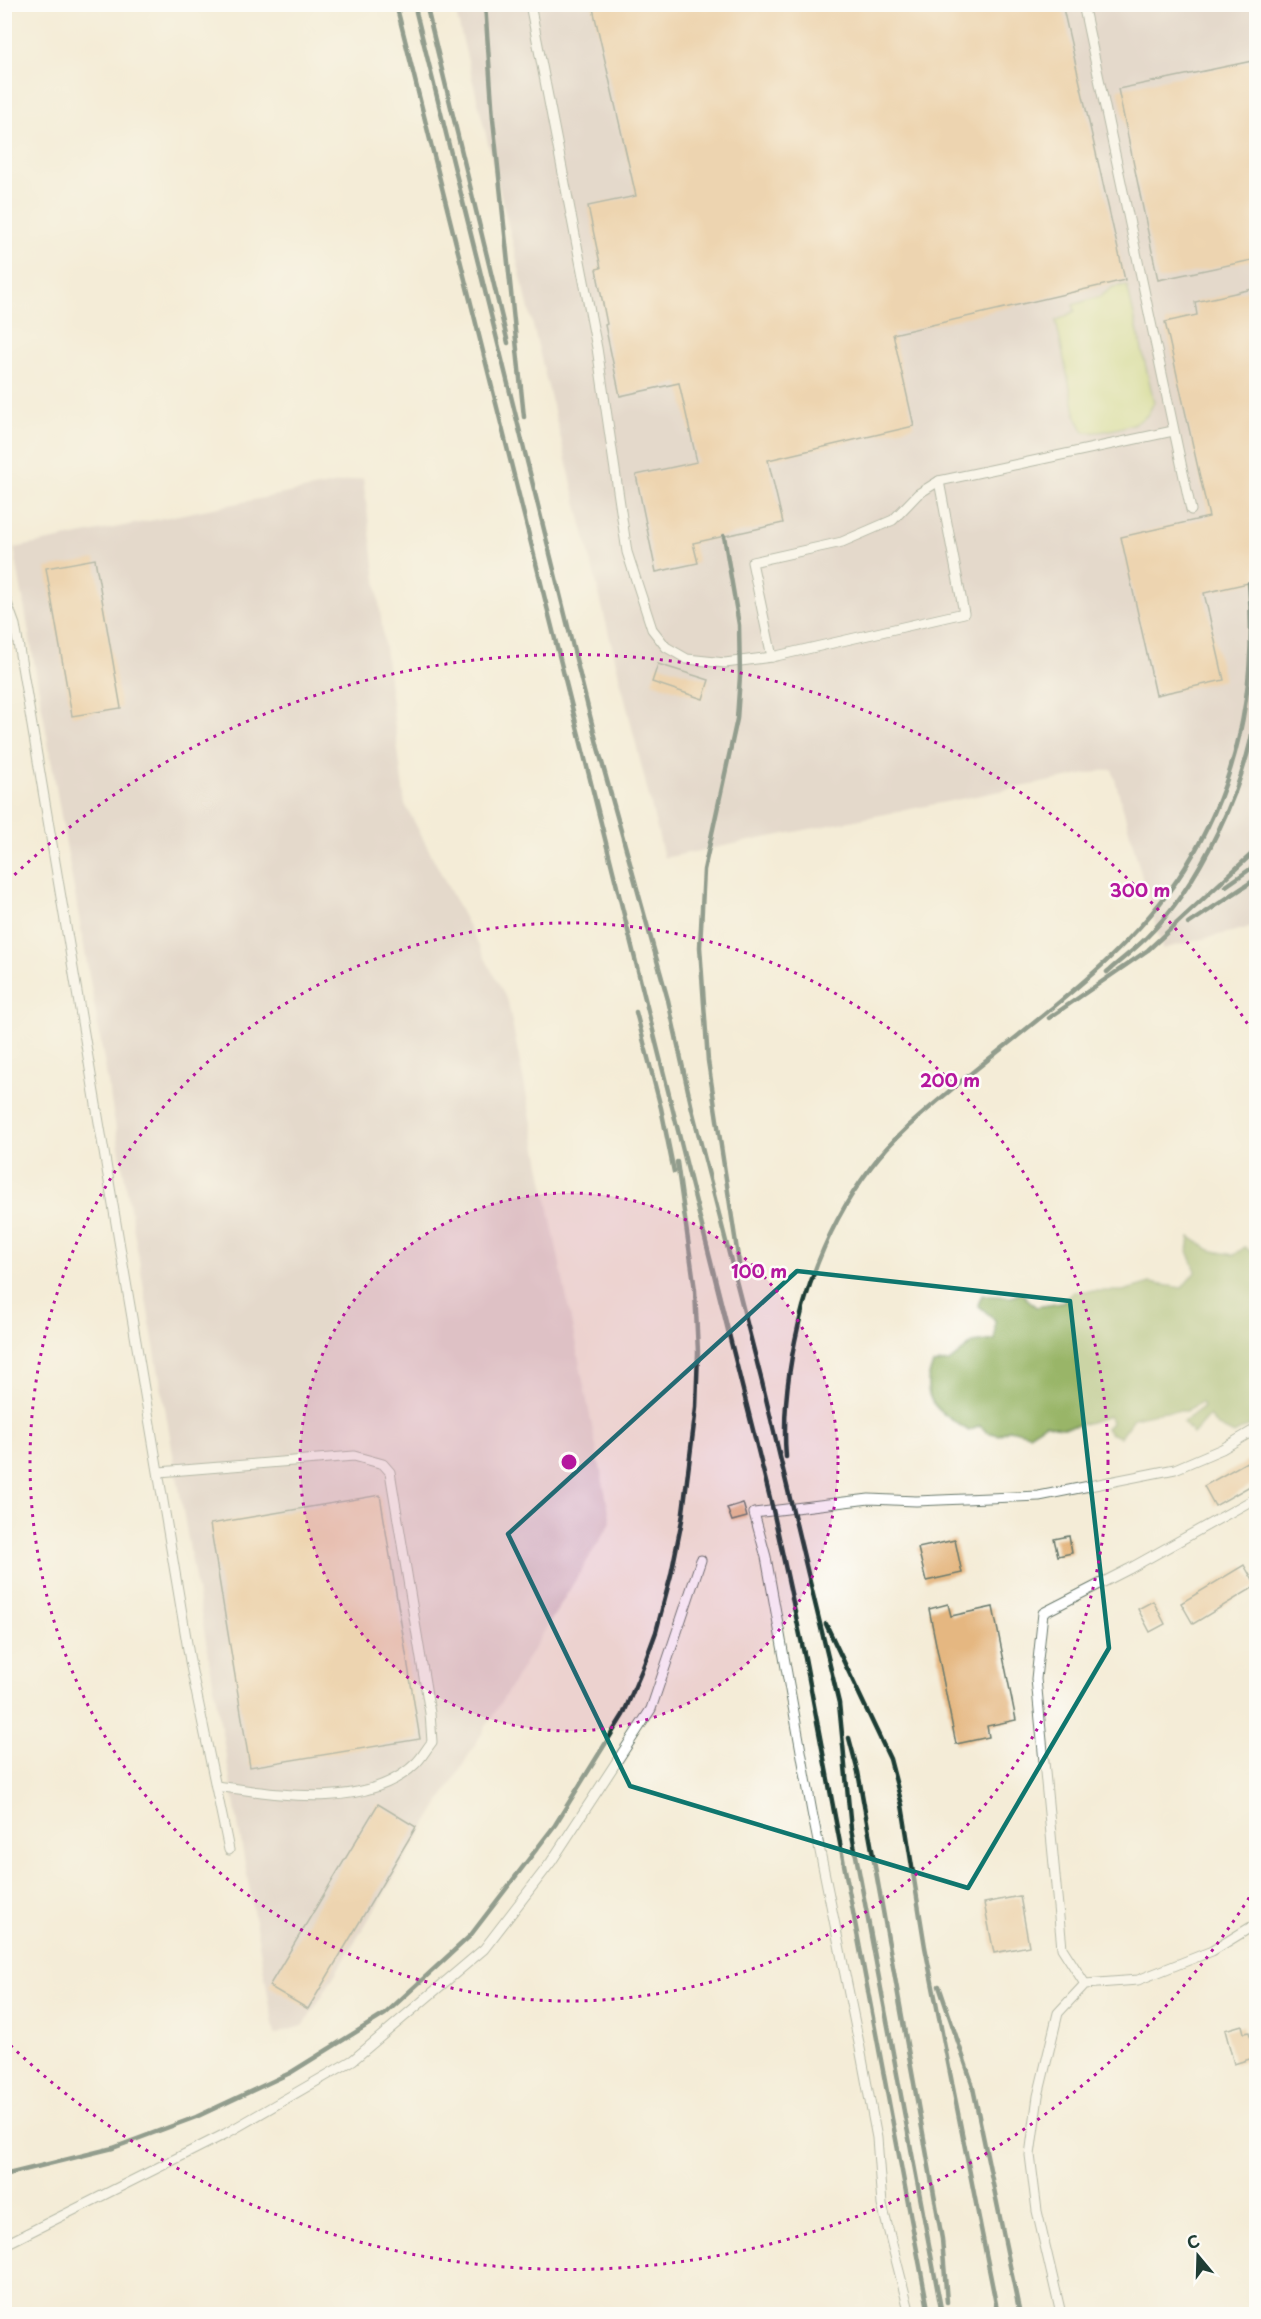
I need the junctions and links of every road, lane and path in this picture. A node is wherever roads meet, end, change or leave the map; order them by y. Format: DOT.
graph roads {
  1 [pos="531,4"];
  2 [pos="1083,4"];
  3 [pos="1173,431"];
  4 [pos="4,454"];
  5 [pos="939,481"];
  6 [pos="4,509"];
  7 [pos="1191,510"];
  8 [pos="4,595"];
  9 [pos="772,657"];
  10 [pos="1257,1429"];
  11 [pos="159,1472"];
  12 [pos="1257,1498"];
  13 [pos="701,1560"];
  14 [pos="216,1786"];
  15 [pos="229,1850"];
  16 [pos="1257,1924"];
  17 [pos="1085,1984"];
  18 [pos="4,2245"];
  19 [pos="910,2314"];
  20 [pos="1061,2314"];
  1 -- 9 [label="lane"];
  2 -- 3 [label="lane"];
  3 -- 5 [label="lane"];
  3 -- 7 [label="lane"];
  4 -- 6 [label="path"];
  5 -- 9 [label="lane"];
  5 -- 9 [label="lane"];
  8 -- 11 [label="lane"];
  10 -- 19 [label="lane"];
  11 -- 14 [label="lane"];
  11 -- 14 [label="lane"];
  12 -- 17 [label="lane"];
  13 -- 18 [label="lane"];
  14 -- 15 [label="lane"];
  16 -- 17 [label="lane"];
  17 -- 20 [label="lane"];
}
